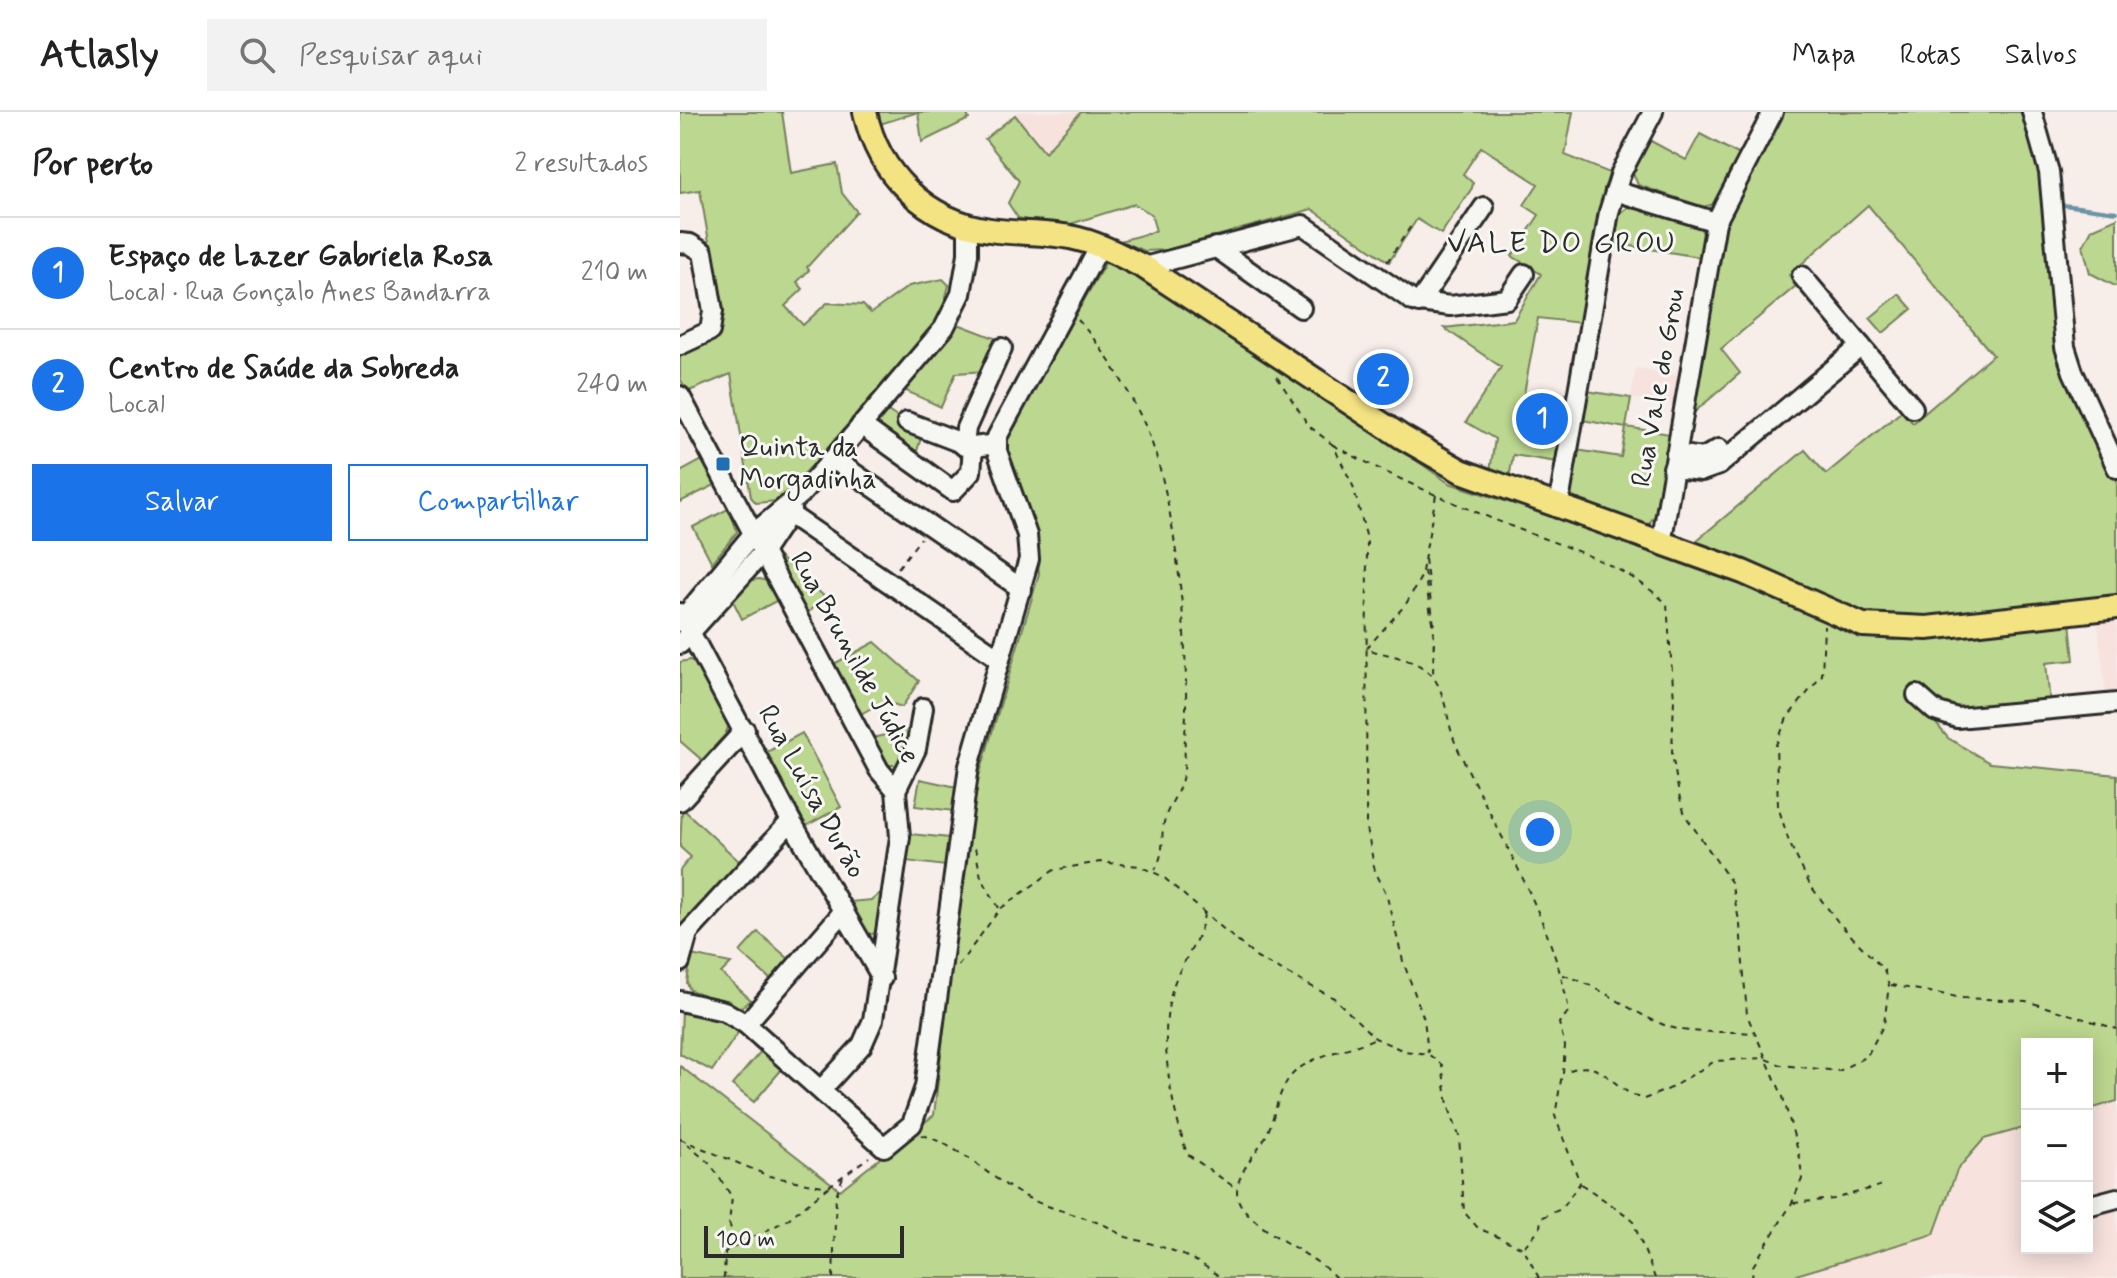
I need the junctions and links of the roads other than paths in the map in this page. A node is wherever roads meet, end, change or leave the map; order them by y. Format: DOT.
graph roads {
  1 [pos="865,112"];
  2 [pos="1653,112"];
  3 [pos="1773,112"];
  4 [pos="2032,112"];
  5 [pos="1615,191"];
  6 [pos="1484,207"];
  7 [pos="1716,222"];
  8 [pos="968,226"];
  9 [pos="680,243"];
  10 [pos="1100,246"];
  11 [pos="1215,247"];
  12 [pos="1144,267"];
  13 [pos="1524,274"];
  14 [pos="1802,276"];
  15 [pos="1419,303"];
  16 [pos="1301,308"];
  17 [pos="1857,342"];
  18 [pos="680,345"];
  19 [pos="1002,348"];
  20 [pos="680,396"];
  21 [pos="1913,408"];
  22 [pos="907,422"];
  23 [pos="861,425"];
  24 [pos="997,444"];
  25 [pos="969,446"];
  26 [pos="833,459"];
  27 [pos="1675,461"];
  28 [pos="2117,468"];
  29 [pos="801,494"];
  30 [pos="1558,508"];
  31 [pos="789,514"];
  32 [pos="753,534"];
  33 [pos="1661,544"];
  34 [pos="763,552"];
  35 [pos="1022,589"];
  36 [pos="2117,607"];
  37 [pos="683,626"];
  38 [pos="1000,659"];
  39 [pos="1917,695"];
  40 [pos="2117,703"];
  41 [pos="923,708"];
  42 [pos="745,730"];
  43 [pos="896,790"];
  44 [pos="680,801"];
  45 [pos="791,821"];
  46 [pos="844,911"];
  47 [pos="680,962"];
  48 [pos="882,978"];
  49 [pos="680,1001"];
  50 [pos="746,1024"];
  51 [pos="821,1090"];
  52 [pos="2117,1198"];
  53 [pos="2093,1204"];
  1 -- 8 [label="main road"];
  2 -- 5 [label="street"];
  3 -- 7 [label="street, Rua Vale do Grou"];
  4 -- 28 [label="street"];
  5 -- 7 [label="street"];
  5 -- 30 [label="street"];
  6 -- 15 [label="street"];
  7 -- 27 [label="street, Rua Vale do Grou"];
  8 -- 10 [label="main road"];
  8 -- 23 [label="street"];
  9 -- 18 [label="street"];
  10 -- 12 [label="main road"];
  10 -- 24 [label="street"];
  11 -- 12 [label="street"];
  11 -- 15 [label="street"];
  11 -- 16 [label="street"];
  12 -- 30 [label="main road"];
  13 -- 15 [label="street"];
  14 -- 17 [label="street"];
  17 -- 21 [label="street"];
  17 -- 27 [label="street"];
  19 -- 25 [label="street"];
  20 -- 32 [label="street, Rua Brunilde Júdice"];
  22 -- 25 [label="street"];
  23 -- 25 [label="street"];
  23 -- 26 [label="street"];
  24 -- 25 [label="street"];
  24 -- 35 [label="street"];
  26 -- 29 [label="street"];
  26 -- 35 [label="street"];
  27 -- 33 [label="street, Rua Vale do Grou"];
  29 -- 31 [label="street"];
  29 -- 32 [label="street"];
  30 -- 33 [label="main road"];
  31 -- 34 [label="street"];
  31 -- 38 [label="street"];
  32 -- 34 [label="street, Rua Brunilde Júdice"];
  32 -- 37 [label="street"];
  33 -- 36 [label="main road"];
  34 -- 37 [label="street"];
  34 -- 43 [label="street, Rua Brunilde Júdice"];
  35 -- 38 [label="street"];
  37 -- 42 [label="street, Rua Luísa Durão"];
  38 -- 51 [label="street"];
  39 -- 40 [label="street"];
  41 -- 43 [label="street"];
  42 -- 44 [label="street"];
  42 -- 45 [label="street, Rua Luísa Durão"];
  43 -- 48 [label="street"];
  45 -- 46 [label="street, Rua Luísa Durão"];
  45 -- 47 [label="street"];
  46 -- 48 [label="street, Rua Luísa Durão"];
  46 -- 50 [label="street"];
  48 -- 51 [label="street"];
  49 -- 50 [label="street"];
  50 -- 51 [label="street"];
  52 -- 53 [label="street"];
}
